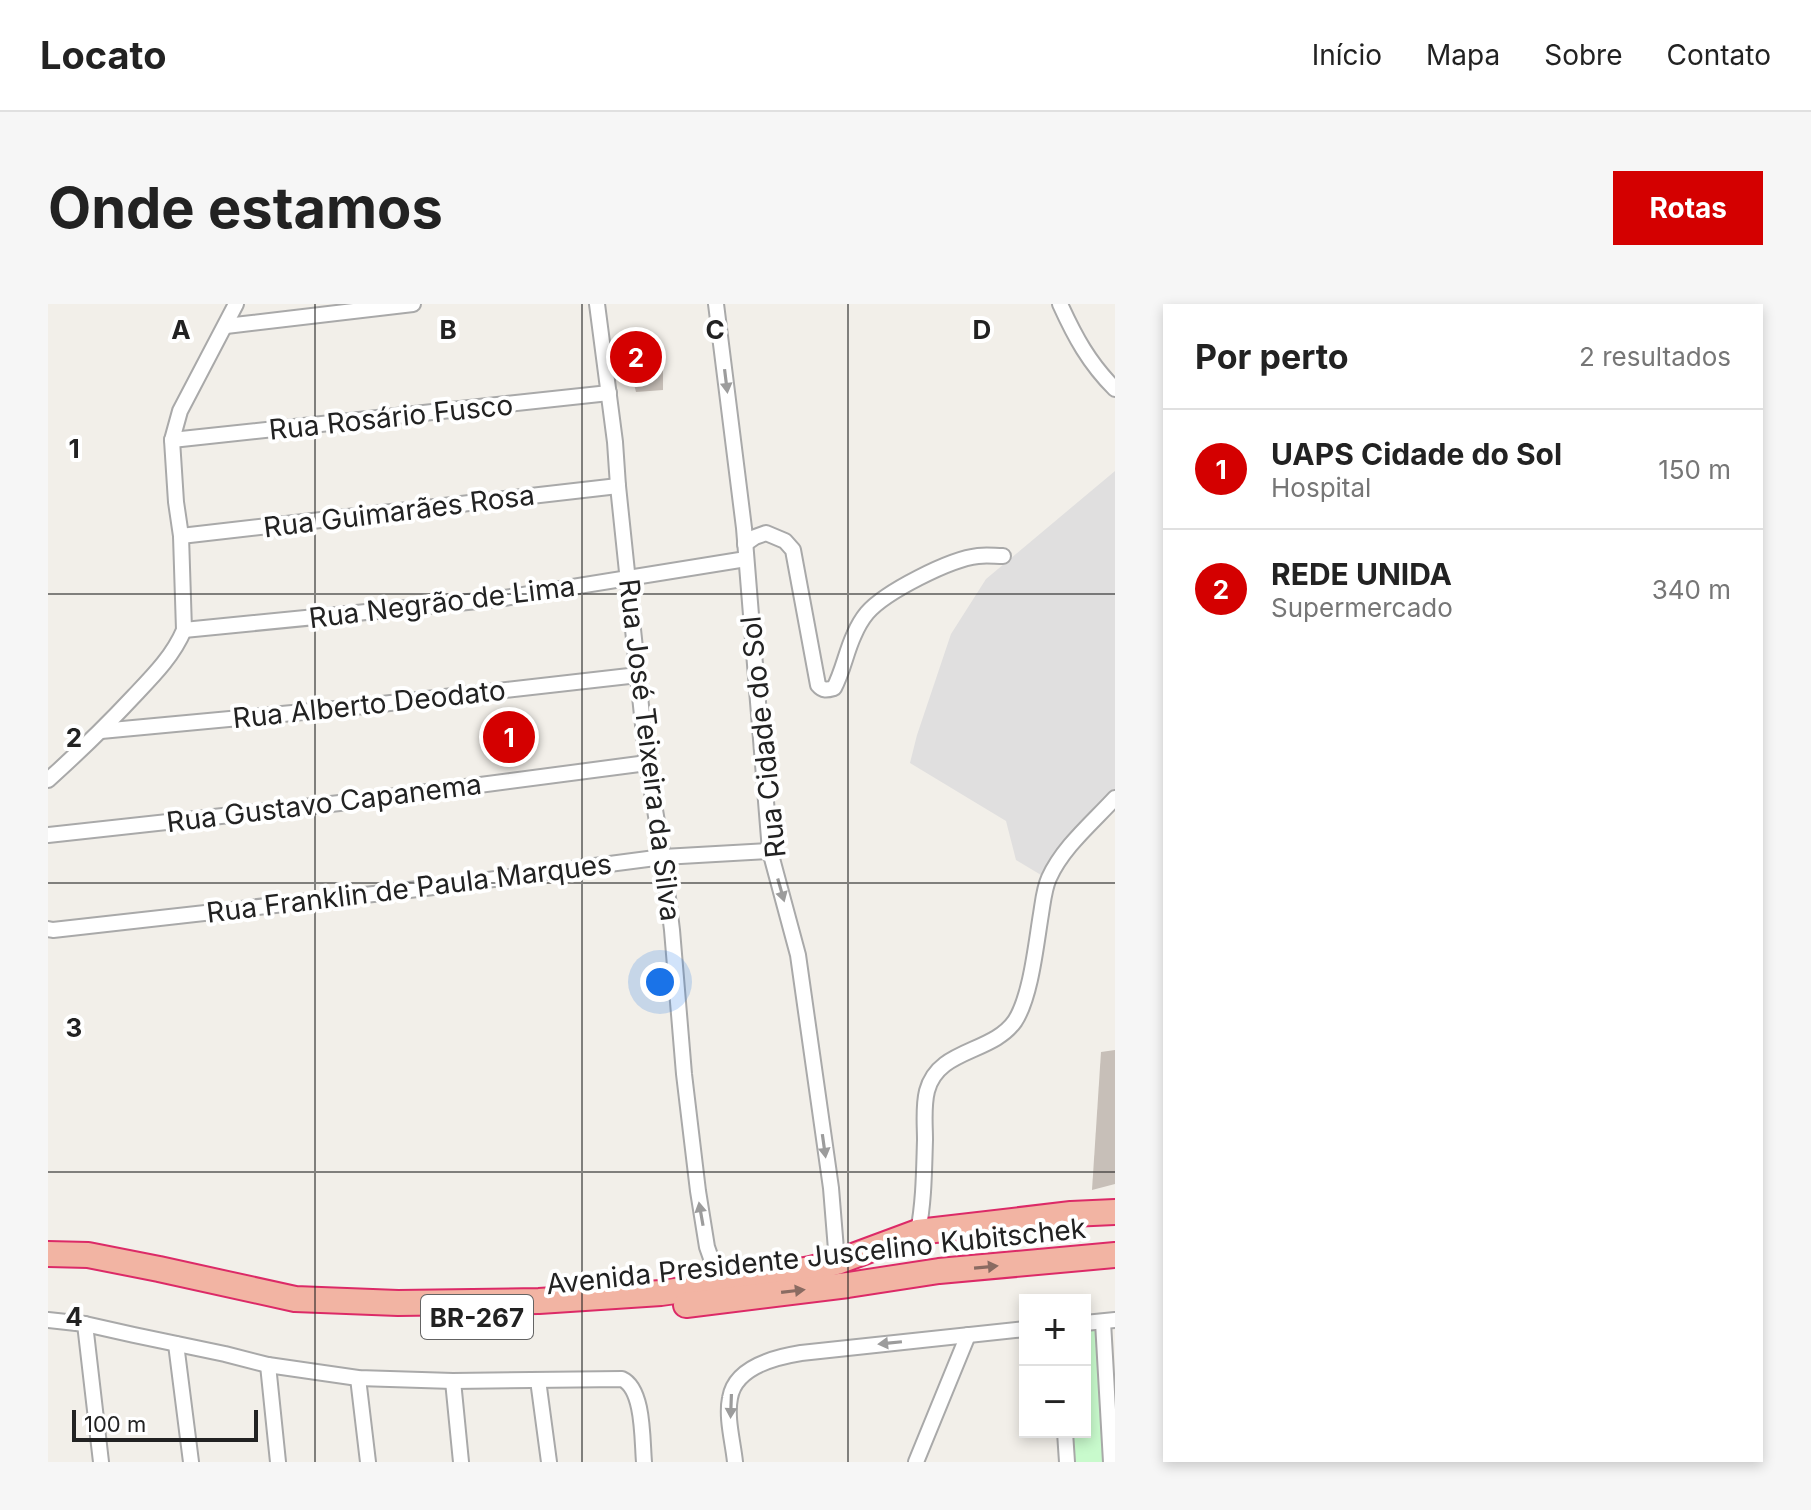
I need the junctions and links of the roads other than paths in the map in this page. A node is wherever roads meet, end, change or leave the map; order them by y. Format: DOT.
graph roads {
  1 [pos="236,304"];
  2 [pos="413,304"];
  3 [pos="597,304"];
  4 [pos="716,304"];
  5 [pos="1060,304"];
  6 [pos="226,326"];
  7 [pos="1115,389"];
  8 [pos="609,393"];
  9 [pos="172,440"];
  10 [pos="618,486"];
  11 [pos="181,536"];
  12 [pos="746,552"];
  13 [pos="1003,556"];
  14 [pos="628,579"];
  15 [pos="184,630"];
  16 [pos="638,675"];
  17 [pos="101,731"];
  18 [pos="647,763"];
  19 [pos="48,780"];
  20 [pos="1115,798"];
  21 [pos="48,835"];
  22 [pos="770,851"];
  23 [pos="663,857"];
  24 [pos="48,929"];
  25 [pos="1115,1212"];
  26 [pos="918,1232"];
  27 [pos="48,1254"];
  28 [pos="1115,1255"];
  29 [pos="837,1262"];
  30 [pos="48,1268"];
  31 [pos="939,1271"];
  32 [pos="908,1275"];
  33 [pos="732,1282"];
  34 [pos="48,1320"];
  35 [pos="1109,1321"];
  36 [pos="85,1324"];
  37 [pos="1019,1330"];
  38 [pos="968,1335"];
  39 [pos="176,1344"];
  40 [pos="268,1365"];
  41 [pos="358,1378"];
  42 [pos="538,1380"];
  43 [pos="453,1381"];
  44 [pos="1065,1438"];
  45 [pos="101,1462"];
  46 [pos="191,1462"];
  47 [pos="278,1462"];
  48 [pos="368,1462"];
  49 [pos="461,1462"];
  50 [pos="549,1462"];
  51 [pos="644,1462"];
  52 [pos="735,1462"];
  53 [pos="916,1462"];
  54 [pos="1067,1462"];
  55 [pos="1111,1462"];
  1 -- 6 [label="street"];
  2 -- 6 [label="street"];
  3 -- 8 [label="street, Rua José Teixeira da Silva"];
  4 -- 12 [label="street, Rua Cidade do Sol, one-way"];
  5 -- 7 [label="street"];
  6 -- 9 [label="street"];
  8 -- 9 [label="street, Rua Rosário Fusco"];
  8 -- 10 [label="street, Rua José Teixeira da Silva"];
  9 -- 11 [label="street"];
  10 -- 11 [label="street, Rua Guimarães Rosa"];
  10 -- 14 [label="street, Rua José Teixeira da Silva"];
  11 -- 15 [label="street"];
  12 -- 13 [label="street, Rua Negrão de Lima"];
  12 -- 14 [label="street, Rua Negrão de Lima"];
  12 -- 22 [label="street, Rua Cidade do Sol"];
  14 -- 15 [label="street, Rua Negrão de Lima"];
  14 -- 16 [label="street, Rua José Teixeira da Silva"];
  15 -- 17 [label="street"];
  16 -- 17 [label="street, Rua Alberto Deodato"];
  16 -- 18 [label="street, Rua José Teixeira da Silva"];
  17 -- 19 [label="street"];
  18 -- 21 [label="street, Rua Gustavo Capanema"];
  18 -- 23 [label="street, Rua José Teixeira da Silva"];
  20 -- 26 [label="street"];
  22 -- 23 [label="street, Rua Franklin de Paula Marques"];
  22 -- 29 [label="street, Rua Cidade do Sol, one-way"];
  23 -- 24 [label="street, Rua Franklin de Paula Marques"];
  33 -- 23 [label="street, Rua José Teixeira da Silva, one-way"];
  25 -- 26 [label="highway, Avenida Presidente Juscelino Kubitschek / BR-267"];
  26 -- 29 [label="highway, Avenida Presidente Juscelino Kubitschek / BR-267"];
  26 -- 31 [label="highway"];
  27 -- 33 [label="highway, Avenida Presidente Juscelino Kubitschek / BR-267"];
  31 -- 28 [label="highway, Avenida Presidente Juscelino Kubitschek / BR-267, one-way"];
  29 -- 32 [label="highway"];
  29 -- 33 [label="highway, Avenida Presidente Juscelino Kubitschek / BR-267"];
  30 -- 32 [label="highway, Avenida Presidente Juscelino Kubitschek / BR-267, one-way"];
  31 -- 32 [label="highway, Avenida Presidente Juscelino Kubitschek / BR-267"];
  34 -- 36 [label="street"];
  35 -- 55 [label="street"];
  36 -- 39 [label="street"];
  36 -- 45 [label="street"];
  37 -- 38 [label="street"];
  38 -- 52 [label="street, one-way"];
  38 -- 53 [label="street"];
  39 -- 40 [label="street"];
  39 -- 46 [label="street"];
  40 -- 41 [label="street"];
  40 -- 47 [label="street"];
  41 -- 43 [label="street"];
  41 -- 48 [label="street"];
  42 -- 43 [label="street"];
  42 -- 50 [label="street"];
  42 -- 51 [label="street"];
  43 -- 49 [label="street"];
  44 -- 54 [label="street"];
}
